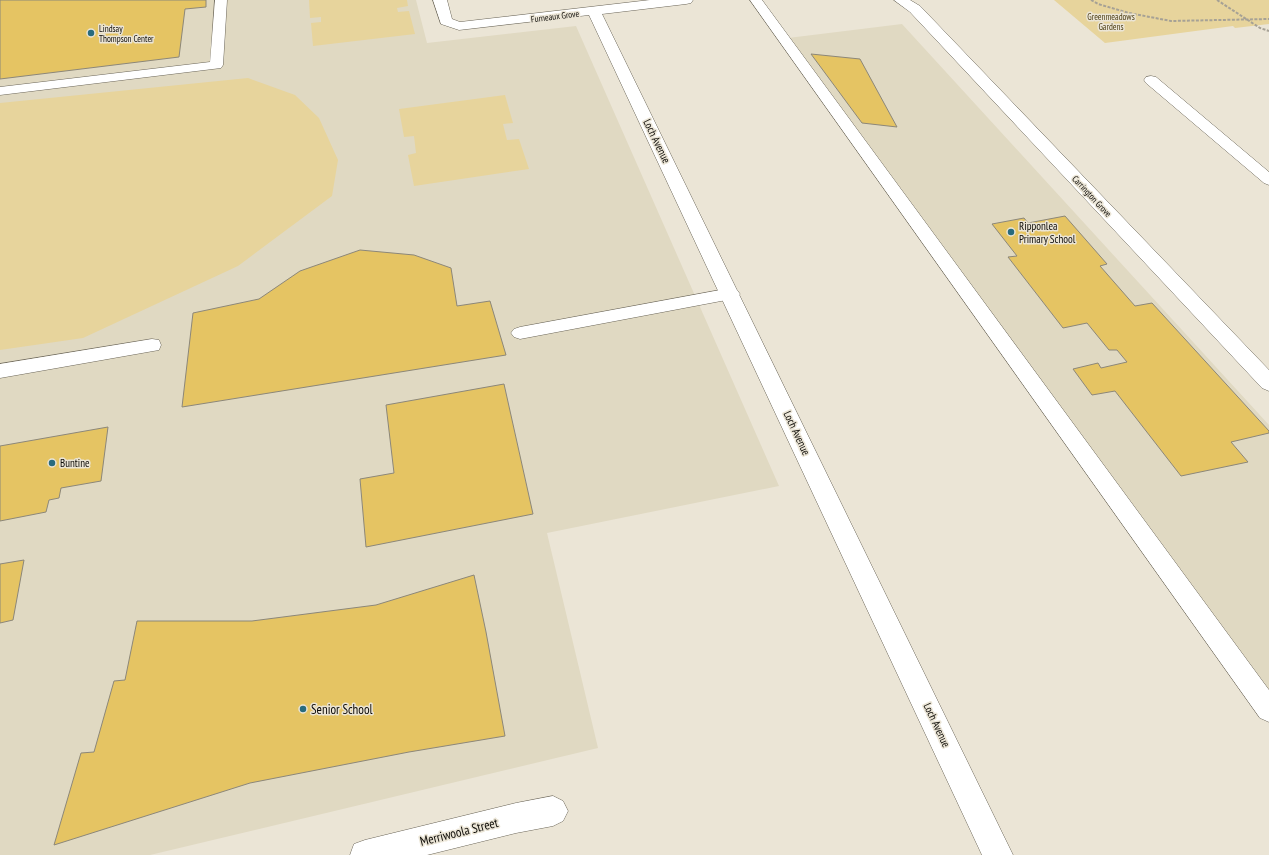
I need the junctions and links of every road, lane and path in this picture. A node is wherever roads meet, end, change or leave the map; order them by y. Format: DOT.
graph roads {
  1 [pos="221,0"];
  2 [pos="440,0"];
  3 [pos="686,0"];
  4 [pos="756,0"];
  5 [pos="1091,0"];
  6 [pos="1217,0"];
  7 [pos="910,3"];
  8 [pos="594,11"];
  9 [pos="1269,19"];
  10 [pos="1247,20"];
  11 [pos="1269,31"];
  12 [pos="1152,80"];
  13 [pos="0,91"];
  14 [pos="1269,180"];
  15 [pos="731,294"];
  16 [pos="520,334"];
  17 [pos="152,345"];
  18 [pos="0,371"];
  19 [pos="1269,383"];
  20 [pos="1269,710"];
  21 [pos="553,811"];
  22 [pos="364,855"];
  23 [pos="998,855"];
  1 -- 13 [label="lane"];
  2 -- 8 [label="street, Furneaux Grove"];
  3 -- 8 [label="street, Furneaux Grove"];
  4 -- 20 [label="lane"];
  5 -- 10 [label="path"];
  6 -- 10 [label="path"];
  7 -- 19 [label="street, Carrington Grove"];
  8 -- 15 [label="street, Loch Avenue"];
  9 -- 10 [label="path"];
  10 -- 11 [label="path"];
  12 -- 14 [label="lane"];
  15 -- 16 [label="lane"];
  15 -- 23 [label="street, Loch Avenue"];
  17 -- 18 [label="lane"];
  21 -- 22 [label="street, Merriwoola Street"];
}
